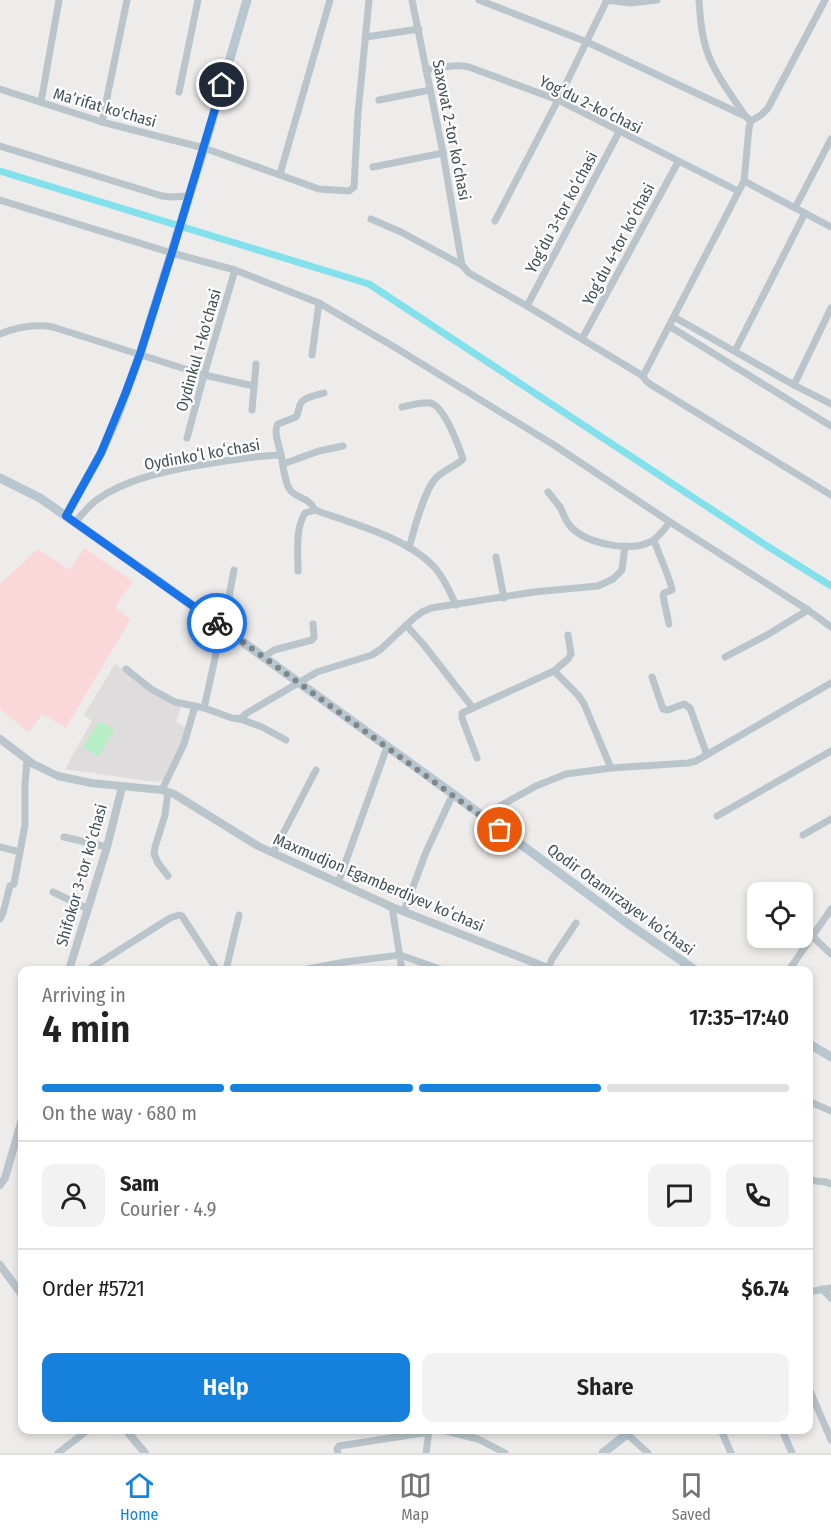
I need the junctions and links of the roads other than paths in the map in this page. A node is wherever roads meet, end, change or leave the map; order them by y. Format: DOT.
graph roads {
  1 [pos="59,0"];
  2 [pos="127,0"];
  3 [pos="198,0"];
  4 [pos="247,0"];
  5 [pos="330,0"];
  6 [pos="369,0"];
  7 [pos="412,0"];
  8 [pos="479,0"];
  9 [pos="606,0"];
  10 [pos="657,0"];
  11 [pos="699,0"];
  12 [pos="828,1"];
  13 [pos="418,29"];
  14 [pos="366,38"];
  15 [pos="586,42"];
  16 [pos="426,70"];
  17 [pos="0,89"];
  18 [pos="430,90"];
  19 [pos="180,92"];
  20 [pos="379,100"];
  21 [pos="558,100"];
  22 [pos="41,102"];
  23 [pos="748,118"];
  24 [pos="102,122"];
  25 [pos="619,132"];
  26 [pos="831,139"];
  27 [pos="0,146"];
  28 [pos="204,148"];
  29 [pos="443,153"];
  30 [pos="678,162"];
  31 [pos="373,167"];
  32 [pos="279,174"];
  33 [pos="744,181"];
  34 [pos="738,191"];
  35 [pos="188,199"];
  36 [pos="0,200"];
  37 [pos="795,208"];
  38 [pos="805,213"];
  39 [pos="371,219"];
  40 [pos="495,220"];
  41 [pos="831,227"];
  42 [pos="173,249"];
  43 [pos="462,265"];
  44 [pos="236,270"];
  45 [pos="319,303"];
  46 [pos="527,306"];
  47 [pos="831,308"];
  48 [pos="674,317"];
  49 [pos="669,326"];
  50 [pos="0,334"];
  51 [pos="582,339"];
  52 [pos="735,351"];
  53 [pos="140,354"];
  54 [pos="312,355"];
  55 [pos="256,364"];
  56 [pos="204,375"];
  57 [pos="643,376"];
  58 [pos="794,385"];
  59 [pos="254,386"];
  60 [pos="324,393"];
  61 [pos="831,395"];
  62 [pos="829,403"];
  63 [pos="402,407"];
  64 [pos="252,410"];
  65 [pos="831,426"];
  66 [pos="188,438"];
  67 [pos="343,446"];
  68 [pos="281,455"];
  69 [pos="283,464"];
  70 [pos="0,478"];
  71 [pos="548,492"];
  72 [pos="831,495"];
  73 [pos="315,510"];
  74 [pos="66,516"];
  75 [pos="75,522"];
  76 [pos="670,522"];
  77 [pos="654,540"];
  78 [pos="625,546"];
  79 [pos="409,548"];
  80 [pos="496,557"];
  81 [pos="234,570"];
  82 [pos="298,571"];
  83 [pos="504,598"];
  84 [pos="456,605"];
  85 [pos="808,610"];
  86 [pos="211,619"];
  87 [pos="313,624"];
  88 [pos="669,624"];
  89 [pos="406,625"];
  90 [pos="831,627"];
  91 [pos="226,630"];
  92 [pos="568,634"];
  93 [pos="264,657"];
  94 [pos="725,657"];
  95 [pos="126,669"];
  96 [pos="554,671"];
  97 [pos="652,677"];
  98 [pos="300,683"];
  99 [pos="831,683"];
  100 [pos="195,706"];
  101 [pos="204,708"];
  102 [pos="473,708"];
  103 [pos="240,719"];
  104 [pos="0,740"];
  105 [pos="286,740"];
  106 [pos="387,747"];
  107 [pos="831,751"];
  108 [pos="706,755"];
  109 [pos="477,758"];
  110 [pos="27,760"];
  111 [pos="611,768"];
  112 [pos="316,770"];
  113 [pos="122,787"];
  114 [pos="165,791"];
  115 [pos="453,794"];
  116 [pos="482,816"];
  117 [pos="717,816"];
  118 [pos="831,819"];
  119 [pos="803,835"];
  120 [pos="64,837"];
  121 [pos="0,847"];
  122 [pos="107,847"];
  123 [pos="20,852"];
  124 [pos="273,853"];
  125 [pos="168,876"];
  126 [pos="338,883"];
  127 [pos="53,892"];
  128 [pos="392,907"];
  129 [pos="88,909"];
  130 [pos="831,909"];
  131 [pos="404,911"];
  132 [pos="239,915"];
  133 [pos="0,919"];
  134 [pos="576,923"];
  135 [pos="813,937"];
  136 [pos="805,948"];
  137 [pos="831,954"];
  138 [pos="400,955"];
  139 [pos="70,966"];
  140 [pos="94,966"];
  141 [pos="214,966"];
  142 [pos="227,966"];
  143 [pos="345,966"];
  144 [pos="401,966"];
  145 [pos="432,966"];
  146 [pos="529,966"];
  147 [pos="552,966"];
  148 [pos="689,966"];
  149 [pos="792,966"];
  150 [pos="813,1046"];
  151 [pos="831,1058"];
  152 [pos="813,1103"];
  153 [pos="831,1111"];
  154 [pos="18,1131"];
  155 [pos="2,1180"];
  156 [pos="813,1180"];
  157 [pos="831,1184"];
  158 [pos="0,1265"];
  159 [pos="831,1288"];
  160 [pos="822,1289"];
  161 [pos="18,1290"];
  162 [pos="813,1291"];
  163 [pos="831,1298"];
  164 [pos="813,1398"];
  165 [pos="83,1434"];
  166 [pos="129,1434"];
  167 [pos="411,1434"];
  168 [pos="429,1434"];
  169 [pos="458,1434"];
  170 [pos="627,1434"];
  171 [pos="631,1434"];
  172 [pos="723,1434"];
  173 [pos="784,1434"];
  174 [pos="831,1440"];
  175 [pos="58,1453"];
  176 [pos="145,1453"];
  177 [pos="338,1453"];
  178 [pos="426,1453"];
  179 [pos="505,1453"];
  180 [pos="603,1453"];
  181 [pos="648,1453"];
  182 [pos="731,1453"];
  183 [pos="792,1453"];
  1 -- 22 [label="street"];
  2 -- 24 [label="street"];
  3 -- 19 [label="street"];
  4 -- 28 [label="main road"];
  5 -- 32 [label="street"];
  6 -- 14 [label="street"];
  7 -- 13 [label="street, Saxovat 2-tor koʻchasi"];
  8 -- 15 [label="street"];
  9 -- 10 [label="street"];
  9 -- 15 [label="street"];
  11 -- 23 [label="street"];
  12 -- 23 [label="street"];
  13 -- 14 [label="street"];
  13 -- 16 [label="street, Saxovat 2-tor koʻchasi"];
  14 -- 32 [label="street, Maʼrifat ko'chasi"];
  15 -- 21 [label="street"];
  15 -- 23 [label="street"];
  16 -- 18 [label="street, Saxovat 2-tor koʻchasi"];
  16 -- 21 [label="street, Yogʻdu 2-koʻchasi"];
  17 -- 22 [label="street, Maʼrifat ko'chasi"];
  18 -- 20 [label="street"];
  18 -- 29 [label="street, Saxovat 2-tor koʻchasi"];
  21 -- 25 [label="street, Yogʻdu 2-koʻchasi"];
  21 -- 40 [label="street"];
  22 -- 24 [label="street, Maʼrifat ko'chasi"];
  23 -- 33 [label="street"];
  24 -- 28 [label="street, Maʼrifat ko'chasi"];
  25 -- 30 [label="street, Yogʻdu 2-koʻchasi"];
  25 -- 46 [label="street, Yogʻdu 3-tor koʻchasi"];
  26 -- 37 [label="street"];
  27 -- 35 [label="street"];
  28 -- 32 [label="street, Maʼrifat ko'chasi"];
  28 -- 35 [label="main road"];
  29 -- 31 [label="street"];
  29 -- 43 [label="street, Saxovat 2-tor koʻchasi"];
  30 -- 34 [label="street, Yogʻdu 2-koʻchasi"];
  30 -- 51 [label="street, Yogʻdu 4-tor koʻchasi"];
  33 -- 34 [label="street"];
  33 -- 37 [label="street"];
  34 -- 48 [label="street"];
  35 -- 42 [label="main road"];
  36 -- 42 [label="street"];
  37 -- 38 [label="street"];
  38 -- 41 [label="street"];
  38 -- 52 [label="street"];
  39 -- 43 [label="street"];
  42 -- 44 [label="street"];
  42 -- 53 [label="main road"];
  43 -- 46 [label="street"];
  44 -- 45 [label="street"];
  44 -- 56 [label="street, Oydinkul 1-ko'chasi"];
  45 -- 54 [label="street"];
  45 -- 76 [label="street"];
  46 -- 51 [label="street"];
  47 -- 58 [label="street"];
  48 -- 49 [label="street"];
  48 -- 52 [label="street"];
  49 -- 57 [label="street"];
  49 -- 65 [label="street"];
  50 -- 53 [label="street"];
  51 -- 57 [label="street"];
  52 -- 58 [label="street"];
  53 -- 56 [label="street"];
  53 -- 74 [label="main road"];
  55 -- 59 [label="street"];
  56 -- 59 [label="street"];
  56 -- 66 [label="street, Oydinkul 1-ko'chasi"];
  57 -- 72 [label="street"];
  58 -- 62 [label="street"];
  59 -- 64 [label="street"];
  60 -- 68 [label="street"];
  61 -- 62 [label="street"];
  63 -- 79 [label="street"];
  67 -- 69 [label="street"];
  68 -- 69 [label="street, Oydinkoʻl koʻchasi"];
  68 -- 75 [label="street, Oydinkoʻl koʻchasi"];
  69 -- 73 [label="street, Oydinkoʻl koʻchasi"];
  70 -- 74 [label="main road, Qodir Otamirzayev koʻchasi"];
  71 -- 78 [label="street"];
  73 -- 79 [label="street, Oydinkoʻl koʻchasi"];
  73 -- 82 [label="street"];
  74 -- 75 [label="main road, Qodir Otamirzayev koʻchasi"];
  75 -- 86 [label="main road, Qodir Otamirzayev koʻchasi"];
  76 -- 77 [label="street"];
  76 -- 85 [label="street"];
  77 -- 78 [label="street"];
  77 -- 88 [label="street"];
  78 -- 83 [label="street"];
  79 -- 84 [label="street, Oydinkoʻl koʻchasi"];
  80 -- 83 [label="street"];
  81 -- 86 [label="street"];
  83 -- 84 [label="street"];
  84 -- 89 [label="street"];
  85 -- 90 [label="street"];
  85 -- 94 [label="street"];
  86 -- 91 [label="main road, Qodir Otamirzayev koʻchasi"];
  87 -- 93 [label="street"];
  89 -- 98 [label="street"];
  89 -- 102 [label="street"];
  91 -- 93 [label="main road, Qodir Otamirzayev koʻchasi"];
  91 -- 101 [label="street"];
  92 -- 96 [label="street"];
  93 -- 98 [label="main road, Qodir Otamirzayev koʻchasi"];
  95 -- 100 [label="street"];
  96 -- 102 [label="street"];
  96 -- 111 [label="street"];
  97 -- 108 [label="street"];
  98 -- 103 [label="street"];
  98 -- 106 [label="main road, Qodir Otamirzayev koʻchasi"];
  99 -- 108 [label="street"];
  100 -- 101 [label="street"];
  100 -- 114 [label="street"];
  101 -- 103 [label="street"];
  102 -- 109 [label="street"];
  103 -- 105 [label="street"];
  104 -- 110 [label="street, Maxmudjon Egamberdiyev koʻchasi"];
  106 -- 115 [label="main road, Qodir Otamirzayev koʻchasi"];
  106 -- 126 [label="street"];
  107 -- 117 [label="street"];
  108 -- 111 [label="street"];
  110 -- 113 [label="street, Maxmudjon Egamberdiyev koʻchasi"];
  110 -- 123 [label="street"];
  111 -- 116 [label="street"];
  112 -- 124 [label="street"];
  113 -- 114 [label="street, Maxmudjon Egamberdiyev koʻchasi"];
  113 -- 122 [label="street, Shifokor 3-tor koʼchasi"];
  114 -- 124 [label="street, Maxmudjon Egamberdiyev koʻchasi"];
  114 -- 125 [label="street"];
  115 -- 116 [label="main road, Qodir Otamirzayev koʻchasi"];
  115 -- 131 [label="street"];
  116 -- 148 [label="main road, Qodir Otamirzayev koʻchasi"];
  118 -- 119 [label="street"];
  120 -- 122 [label="street"];
  121 -- 123 [label="street"];
  122 -- 129 [label="street, Shifokor 3-tor koʼchasi"];
  123 -- 133 [label="street"];
  124 -- 126 [label="street, Maxmudjon Egamberdiyev koʻchasi"];
  126 -- 128 [label="street, Maxmudjon Egamberdiyev koʻchasi"];
  127 -- 129 [label="street"];
  128 -- 131 [label="street, Maxmudjon Egamberdiyev koʻchasi"];
  128 -- 138 [label="street"];
  129 -- 139 [label="street, Shifokor 3-tor koʼchasi"];
  130 -- 135 [label="street"];
  131 -- 146 [label="street, Maxmudjon Egamberdiyev koʻchasi"];
  132 -- 142 [label="street"];
  134 -- 147 [label="street"];
  135 -- 137 [label="street"];
  136 -- 149 [label="street"];
  138 -- 143 [label="street"];
  138 -- 144 [label="street"];
  138 -- 145 [label="street"];
  140 -- 141 [label="street"];
  150 -- 151 [label="main road"];
  152 -- 153 [label="street"];
  154 -- 155 [label="street"];
  156 -- 157 [label="street"];
  158 -- 161 [label="street"];
  159 -- 160 [label="street"];
  160 -- 162 [label="street"];
  160 -- 163 [label="street"];
  164 -- 174 [label="street"];
  165 -- 175 [label="street"];
  166 -- 176 [label="street"];
  167 -- 177 [label="street"];
  168 -- 178 [label="street"];
  169 -- 179 [label="street"];
  170 -- 180 [label="main road"];
  171 -- 181 [label="street"];
  172 -- 182 [label="street"];
  173 -- 183 [label="street"];
}
